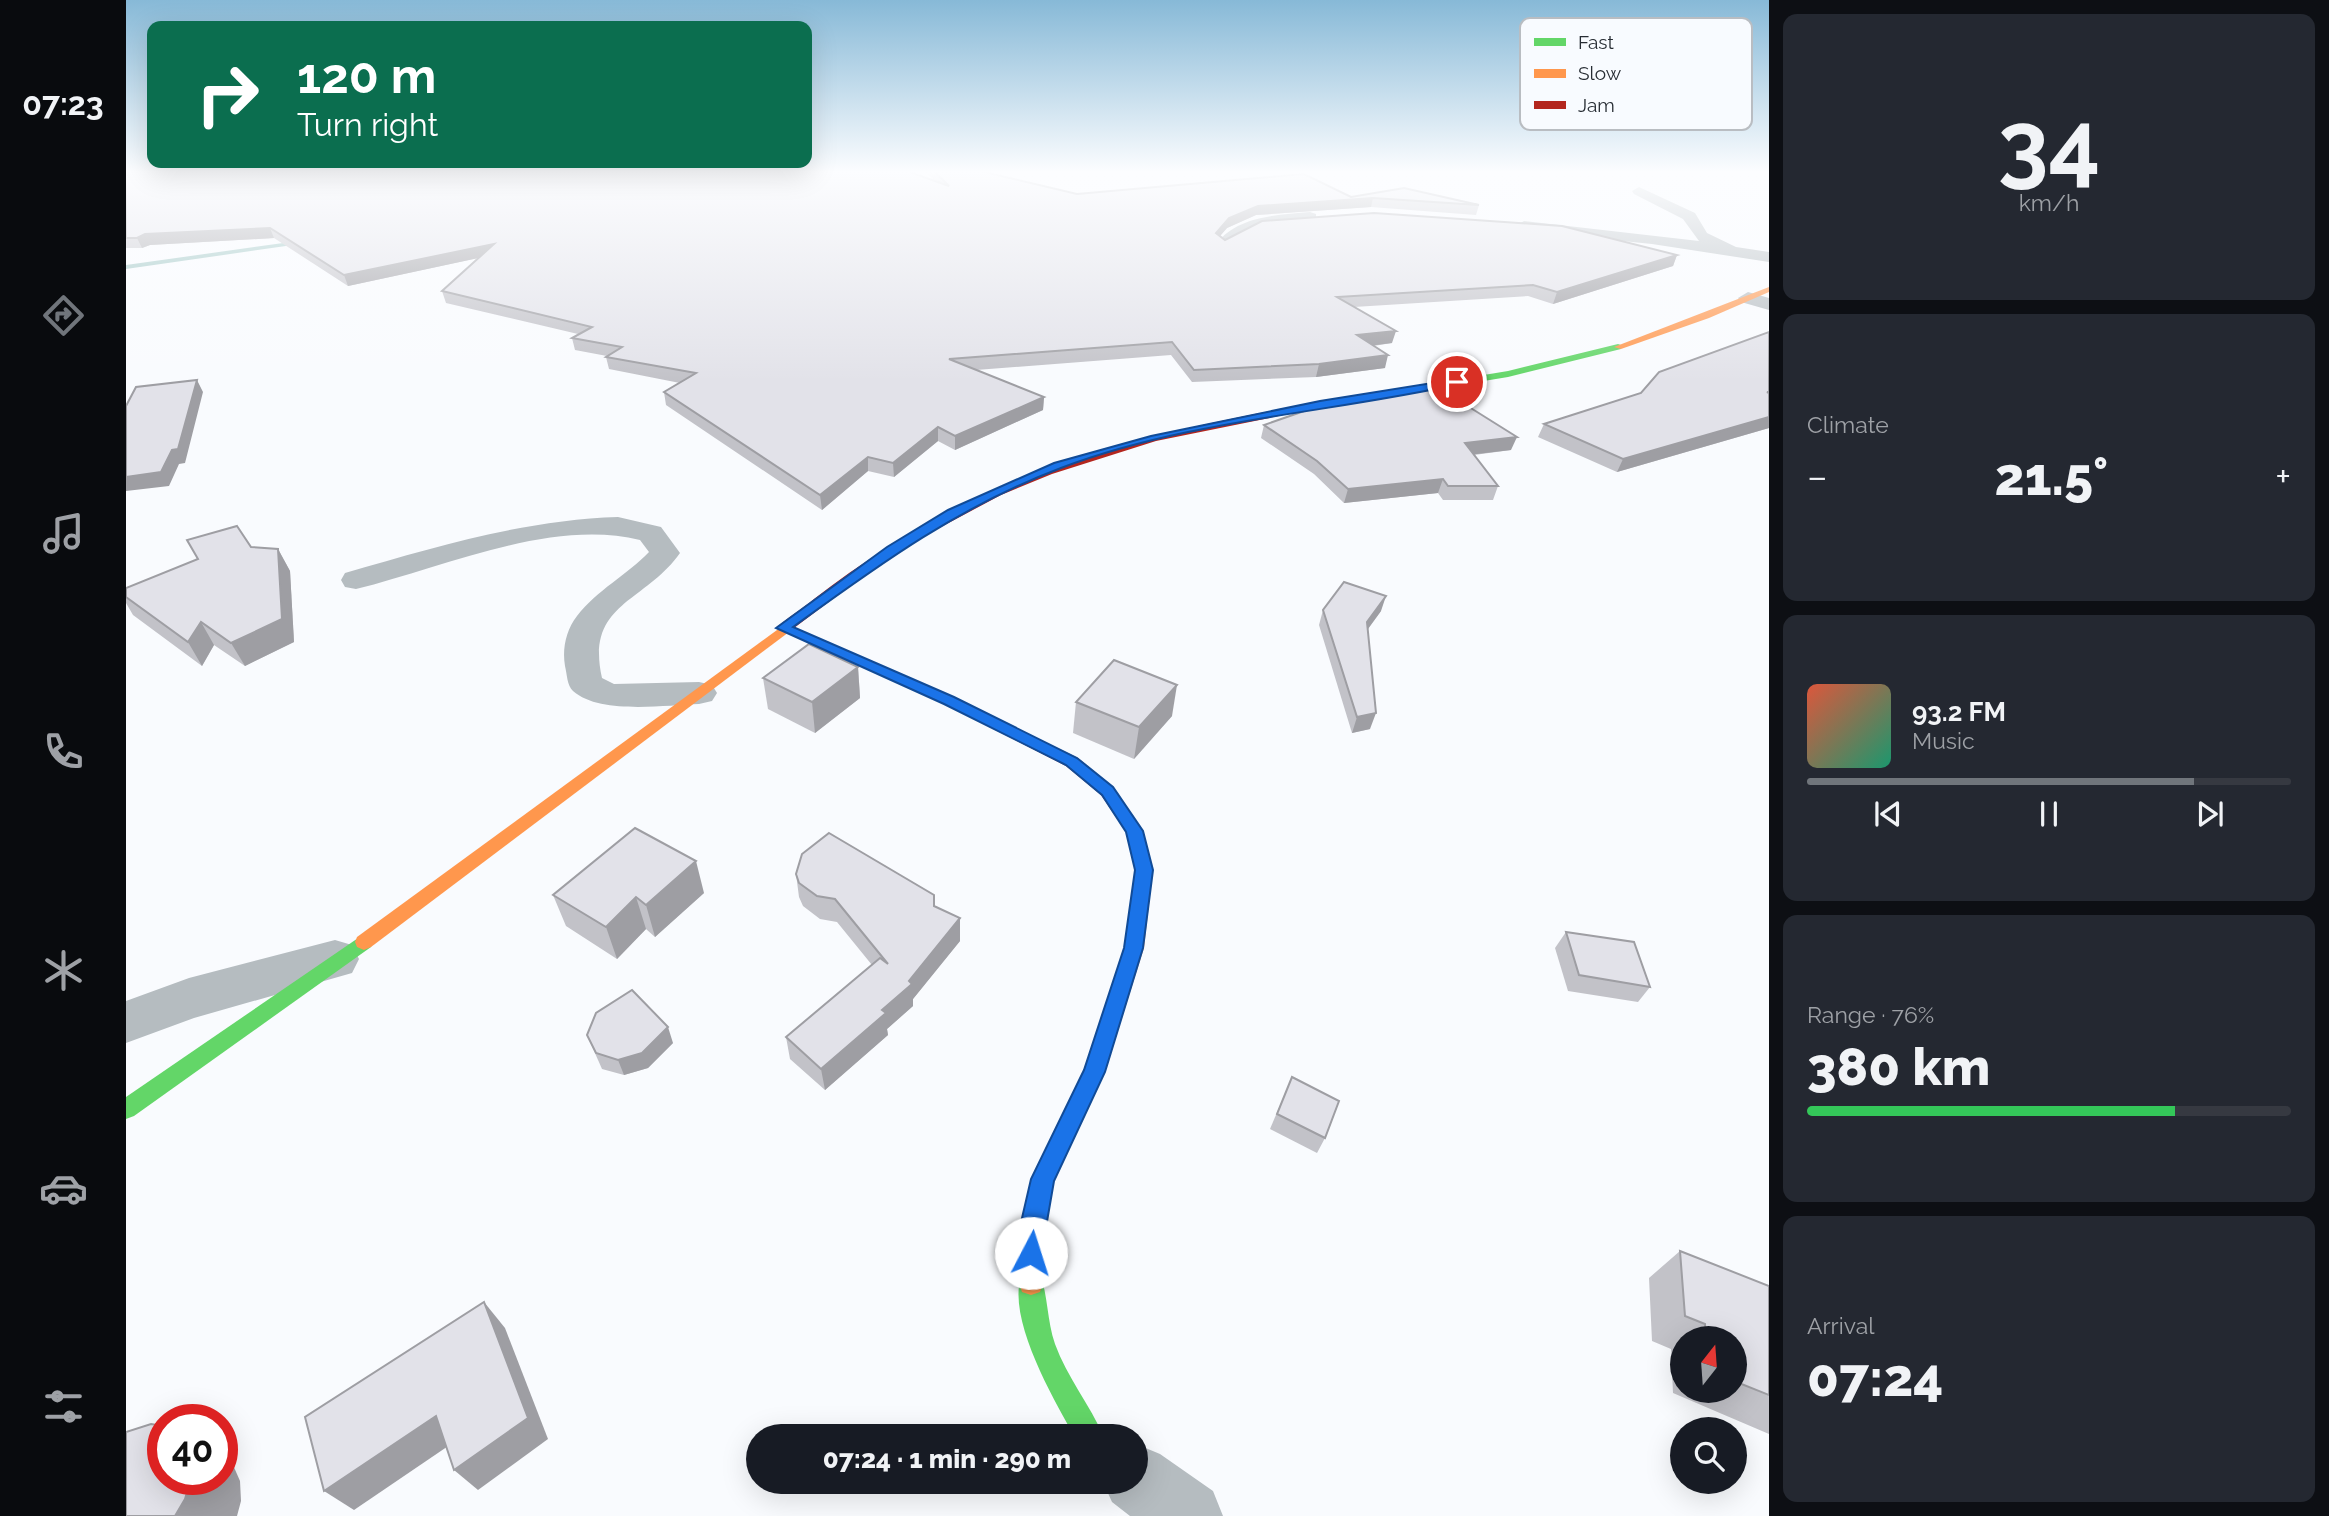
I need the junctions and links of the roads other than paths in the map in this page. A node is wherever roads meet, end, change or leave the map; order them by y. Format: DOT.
graph roads {
  1 [pos="1227,241"];
  2 [pos="1657,241"];
  3 [pos="1713,241"];
  4 [pos="1225,243"];
  5 [pos="1743,253"];
  6 [pos="1769,257"];
  7 [pos="1769,289"];
  8 [pos="1748,298"];
  9 [pos="1769,304"];
  10 [pos="356,580"];
  11 [pos="783,628"];
  12 [pos="699,693"];
  13 [pos="346,956"];
  14 [pos="126,1022"];
  15 [pos="126,1109"];
  16 [pos="1083,1424"];
  17 [pos="1148,1487"];
  18 [pos="1188,1516"];
  1 -- 4 [label="street"];
  2 -- 5 [label="street"];
  3 -- 5 [label="street"];
  5 -- 6 [label="street"];
  7 -- 8 [label="street"];
  8 -- 9 [label="street"];
  8 -- 11 [label="street"];
  10 -- 12 [label="street"];
  11 -- 12 [label="street"];
  11 -- 16 [label="street"];
  12 -- 13 [label="street"];
  13 -- 14 [label="street"];
  13 -- 15 [label="street"];
  17 -- 18 [label="street"];
}
